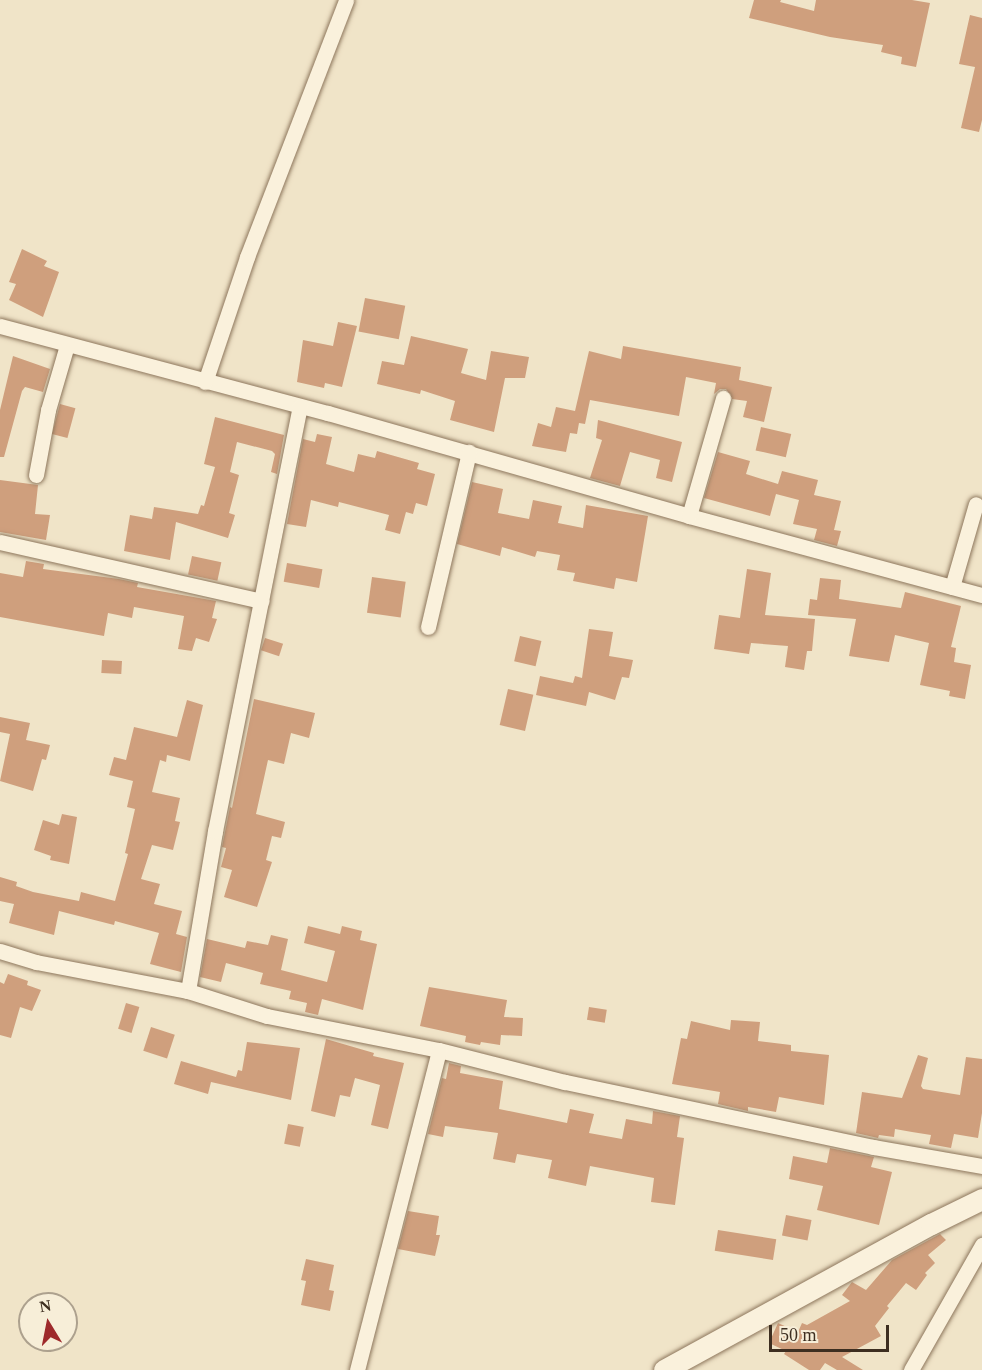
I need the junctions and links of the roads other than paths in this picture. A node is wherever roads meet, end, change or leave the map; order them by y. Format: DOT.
graph roads {
  1 [pos="346,0"];
  2 [pos="0,326"];
  3 [pos="67,345"];
  4 [pos="205,382"];
  5 [pos="723,398"];
  6 [pos="300,406"];
  7 [pos="469,452"];
  8 [pos="36,476"];
  9 [pos="976,504"];
  10 [pos="689,516"];
  11 [pos="0,542"];
  12 [pos="952,587"];
  13 [pos="982,595"];
  14 [pos="261,601"];
  15 [pos="428,627"];
  16 [pos="0,951"];
  17 [pos="188,991"];
  18 [pos="439,1050"];
  19 [pos="982,1166"];
  20 [pos="982,1199"];
  21 [pos="982,1245"];
  22 [pos="357,1370"];
  23 [pos="664,1370"];
  24 [pos="911,1370"];
  1 -- 4 [label="street"];
  2 -- 3 [label="street"];
  3 -- 4 [label="street"];
  3 -- 8 [label="street"];
  4 -- 6 [label="street"];
  5 -- 10 [label="street"];
  6 -- 7 [label="street"];
  6 -- 14 [label="street"];
  7 -- 10 [label="street"];
  7 -- 15 [label="street"];
  9 -- 12 [label="street"];
  10 -- 12 [label="street"];
  11 -- 14 [label="street"];
  12 -- 13 [label="street"];
  14 -- 17 [label="street"];
  16 -- 17 [label="street"];
  17 -- 18 [label="street"];
  18 -- 19 [label="street"];
  18 -- 22 [label="street"];
  20 -- 23 [label="main road"];
  21 -- 24 [label="street"];
}
